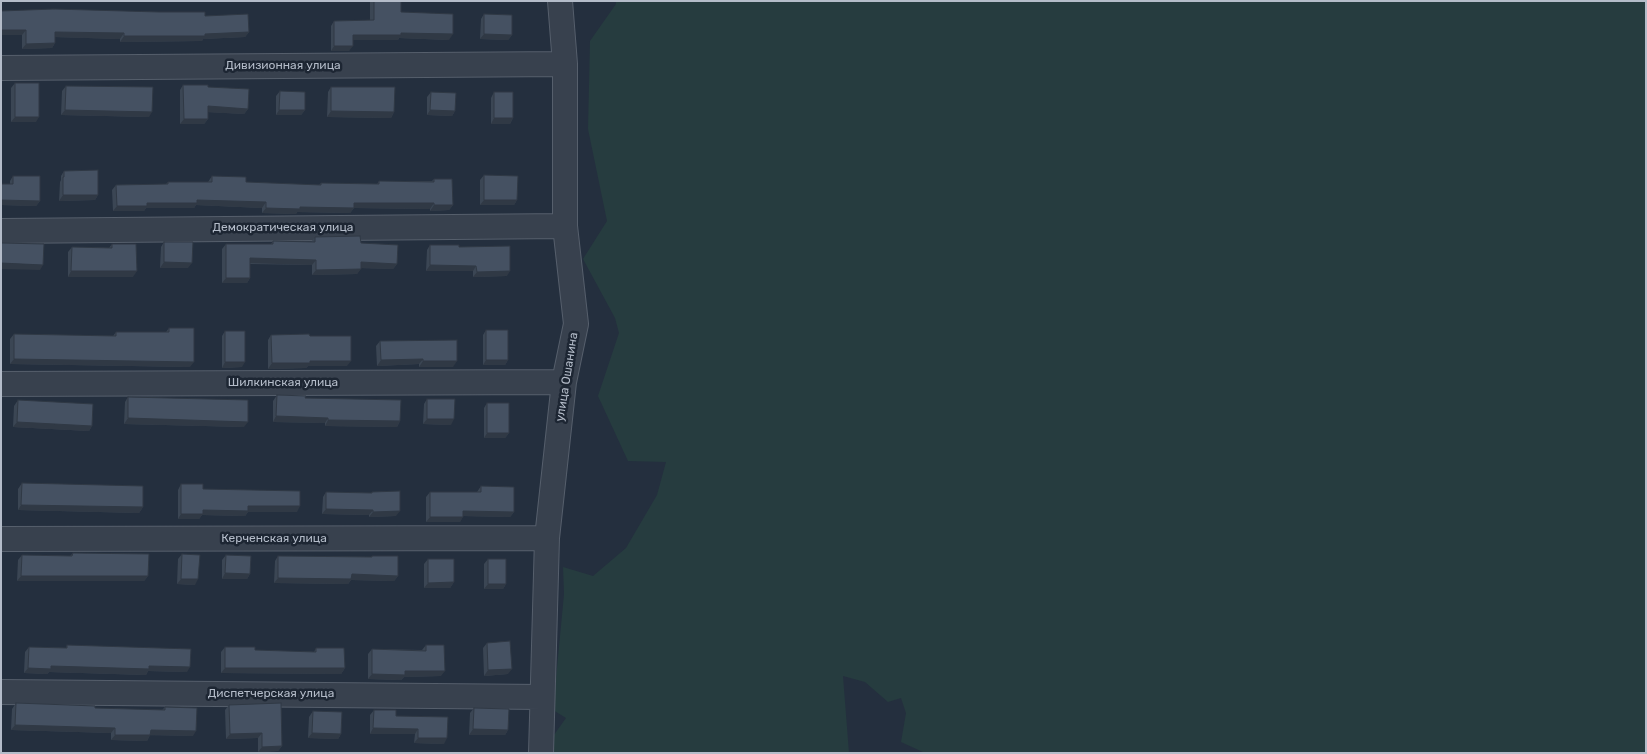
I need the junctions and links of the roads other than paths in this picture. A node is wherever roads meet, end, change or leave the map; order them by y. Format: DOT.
graph roads {
  1 [pos="560,1"];
  2 [pos="565,64"];
  3 [pos="1,68"];
  4 [pos="565,226"];
  5 [pos="1,231"];
  6 [pos="564,382"];
  7 [pos="1,384"];
  8 [pos="547,538"];
  9 [pos="1,539"];
  10 [pos="1,692"];
  11 [pos="542,697"];
  12 [pos="541,753"];
  1 -- 2 [label="street, улица Ошанина"];
  2 -- 3 [label="street, Дивизионная улица"];
  2 -- 4 [label="street, улица Ошанина"];
  4 -- 5 [label="street, Демократическая улица"];
  4 -- 6 [label="street, улица Ошанина"];
  6 -- 7 [label="street, Шилкинская улица"];
  6 -- 8 [label="street, улица Ошанина"];
  8 -- 9 [label="street, Керченская улица"];
  8 -- 11 [label="street, улица Ошанина"];
  10 -- 11 [label="street, Диспетчерская улица"];
  11 -- 12 [label="street, улица Ошанина"];
}
